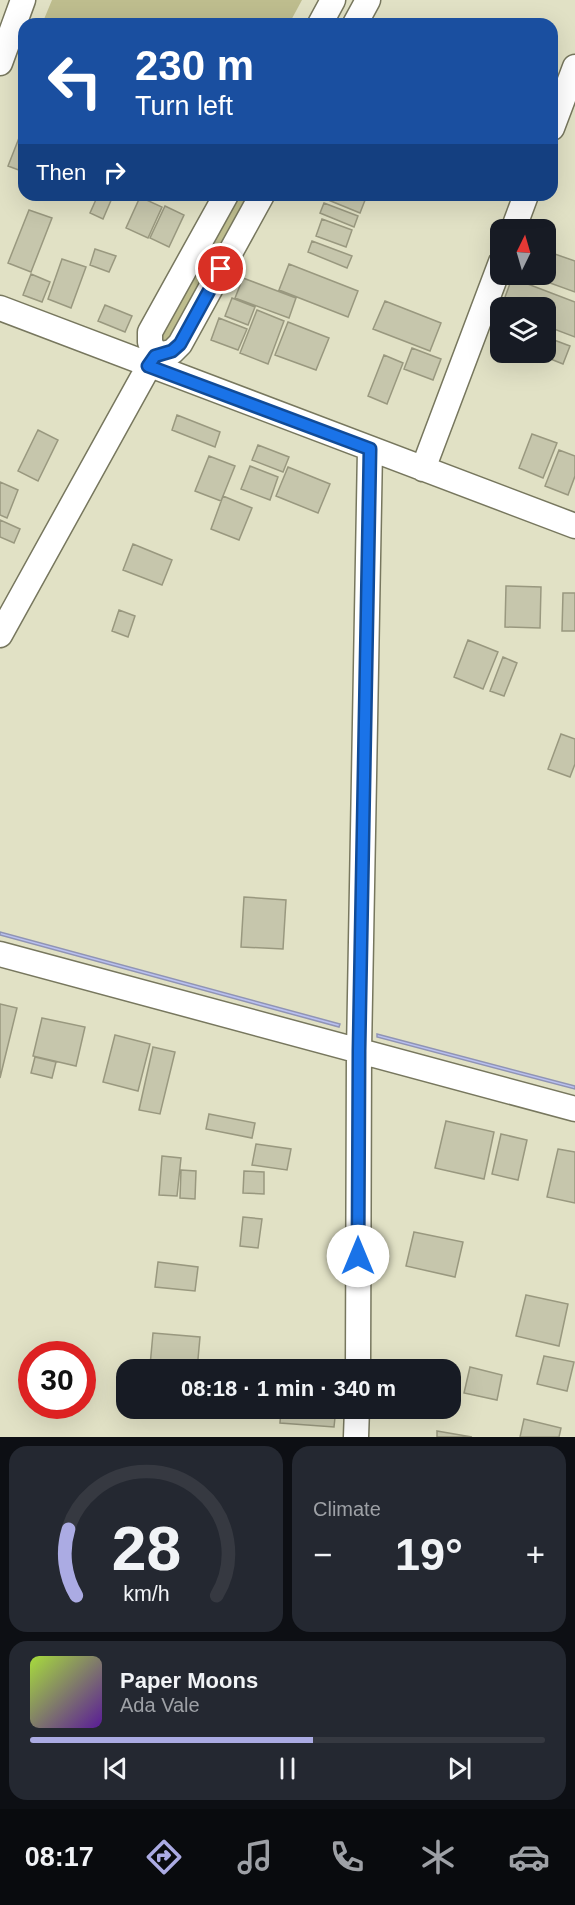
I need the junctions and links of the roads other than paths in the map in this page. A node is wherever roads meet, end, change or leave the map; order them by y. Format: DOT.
graph roads {
  1 [pos="23,0"];
  2 [pos="333,0"];
  3 [pos="368,0"];
  4 [pos="323,18"];
  5 [pos="358,18"];
  6 [pos="0,63"];
  7 [pos="575,67"];
  8 [pos="558,112"];
  9 [pos="223,201"];
  10 [pos="259,201"];
  11 [pos="524,201"];
  12 [pos="517,219"];
  13 [pos="492,285"];
  14 [pos="0,308"];
  15 [pos="151,361"];
  16 [pos="370,449"];
  17 [pos="423,469"];
  18 [pos="575,526"];
  19 [pos="0,635"];
  20 [pos="0,954"];
  21 [pos="359,1051"];
  22 [pos="575,1109"];
  23 [pos="358,1359"];
  24 [pos="357,1419"];
  25 [pos="356,1437"];
  1 -- 6 [label="street"];
  2 -- 4 [label="street"];
  3 -- 5 [label="street"];
  7 -- 8 [label="street"];
  9 -- 15 [label="street"];
  10 -- 15 [label="street"];
  11 -- 12 [label="street"];
  13 -- 17 [label="street"];
  14 -- 15 [label="street"];
  15 -- 16 [label="street"];
  15 -- 19 [label="street"];
  16 -- 17 [label="street"];
  16 -- 21 [label="street"];
  17 -- 18 [label="street"];
  20 -- 21 [label="street"];
  21 -- 22 [label="street"];
  21 -- 23 [label="street"];
  24 -- 25 [label="street"];
}
